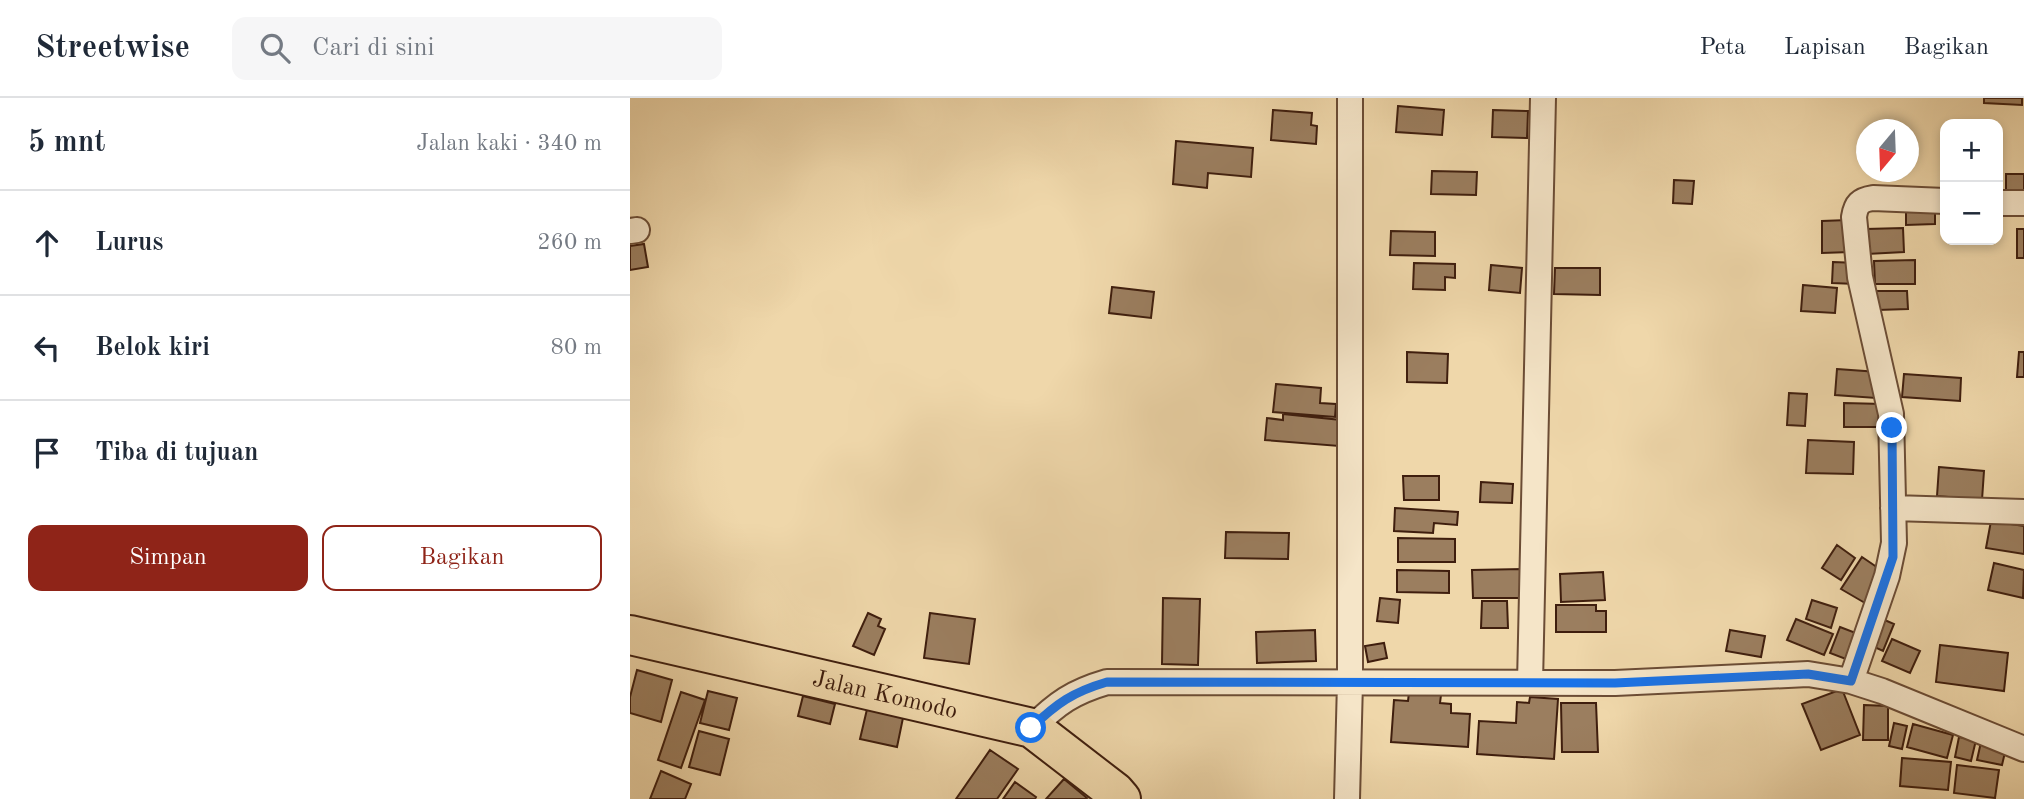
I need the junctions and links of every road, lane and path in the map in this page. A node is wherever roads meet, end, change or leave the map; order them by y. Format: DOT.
graph roads {
  1 [pos="1350,98"];
  2 [pos="1543,98"];
  3 [pos="1940,201"];
  4 [pos="2003,202"];
  5 [pos="2024,203"];
  6 [pos="1893,508"];
  7 [pos="2024,512"];
  8 [pos="630,635"];
  9 [pos="1851,681"];
  10 [pos="1350,682"];
  11 [pos="1530,683"];
  12 [pos="1031,728"];
  13 [pos="2024,749"];
  14 [pos="1114,797"];
  15 [pos="1347,799"];
  1 -- 10 [label="street"];
  2 -- 11 [label="street"];
  3 -- 6 [label="street"];
  4 -- 5 [label="street"];
  6 -- 7 [label="street"];
  6 -- 9 [label="street"];
  8 -- 12 [label="highway, Jalan Komodo"];
  9 -- 11 [label="street"];
  9 -- 13 [label="street"];
  10 -- 11 [label="street"];
  10 -- 12 [label="street"];
  10 -- 15 [label="street"];
  12 -- 14 [label="highway, Jalan Komodo"];
}
